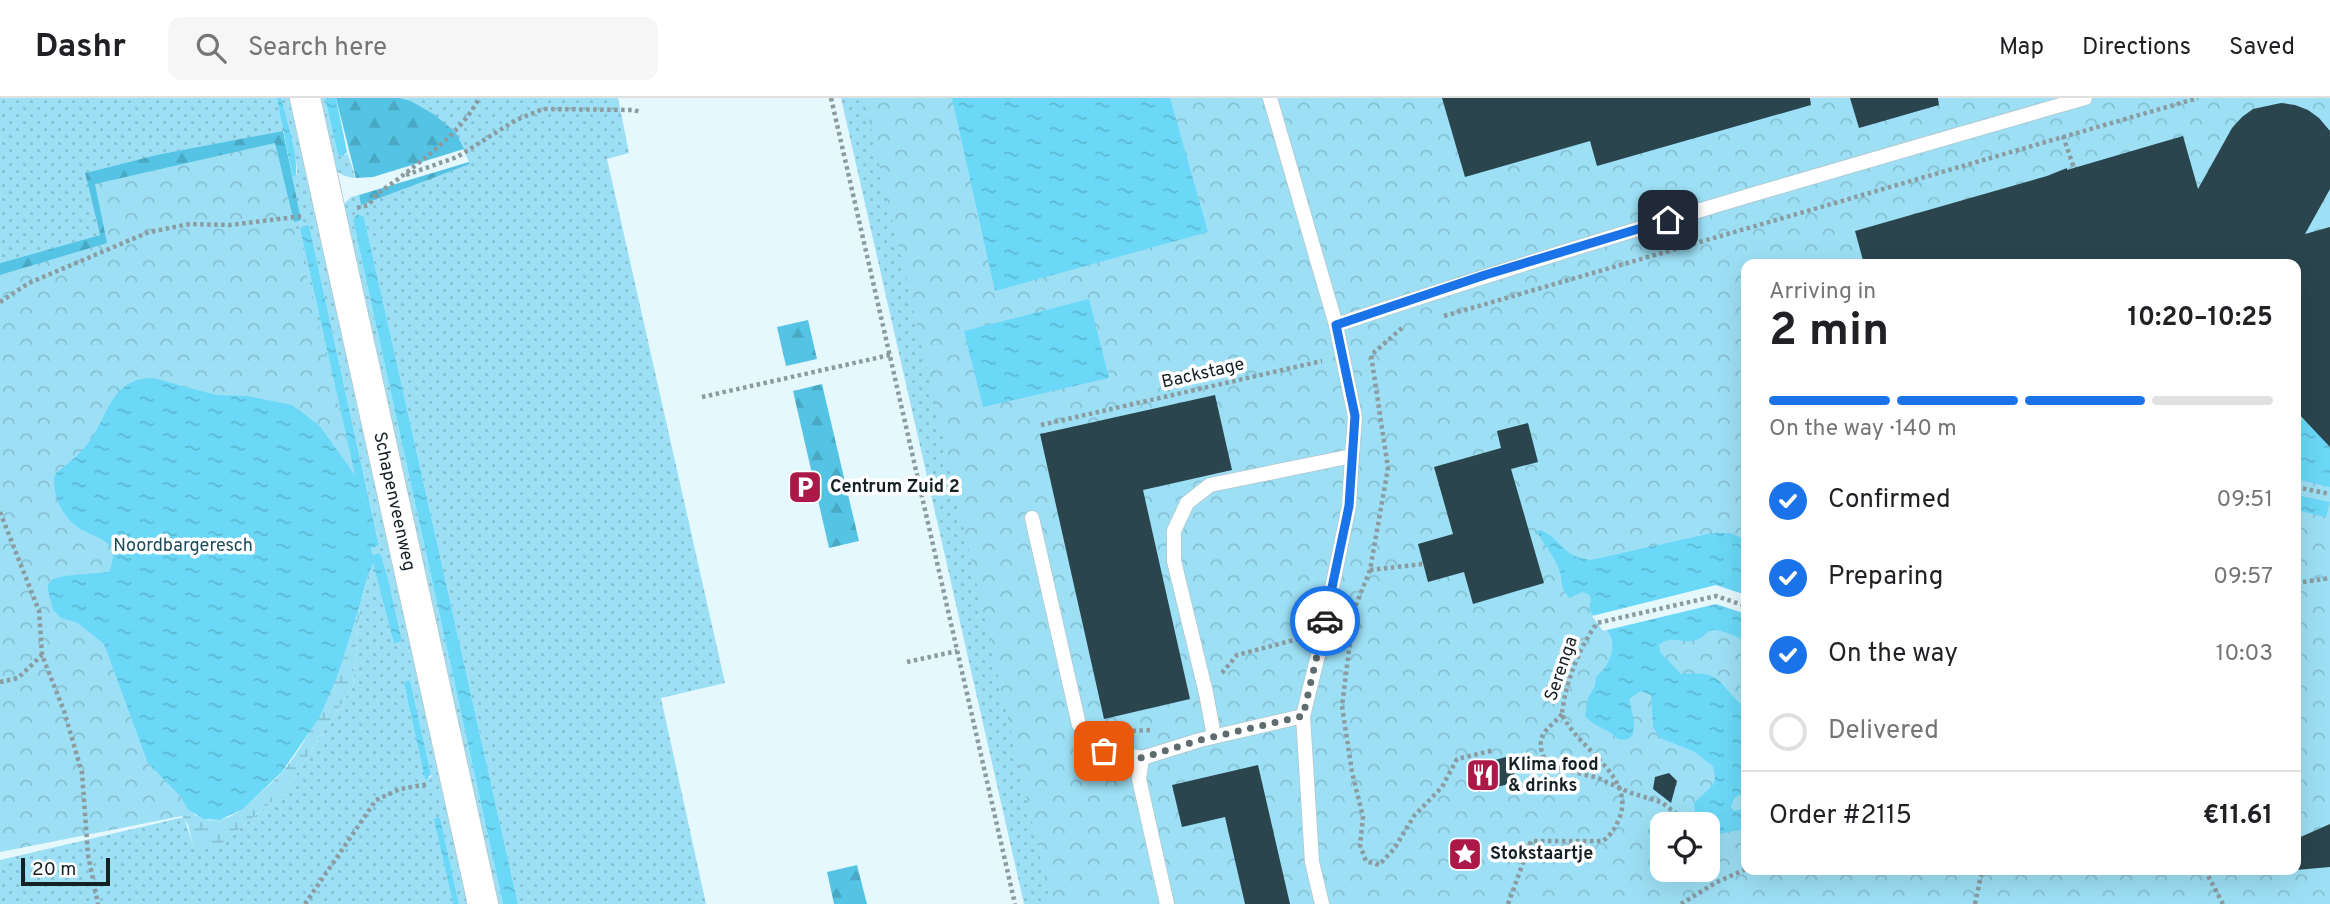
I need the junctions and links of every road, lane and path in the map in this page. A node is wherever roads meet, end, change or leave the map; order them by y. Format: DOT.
graph roads {
  1 [pos="304,98"];
  2 [pos="479,98"];
  3 [pos="831,98"];
  4 [pos="1270,98"];
  5 [pos="2085,98"];
  6 [pos="2197,98"];
  7 [pos="640,112"];
  8 [pos="2063,136"];
  9 [pos="2074,168"];
  10 [pos="402,176"];
  11 [pos="330,211"];
  12 [pos="0,302"];
  13 [pos="1438,317"];
  14 [pos="1336,325"];
  15 [pos="1413,325"];
  16 [pos="890,355"];
  17 [pos="1371,355"];
  18 [pos="1342,356"];
  19 [pos="702,397"];
  20 [pos="1041,425"];
  21 [pos="1352,456"];
  22 [pos="2301,488"];
  23 [pos="2330,494"];
  24 [pos="0,512"];
  25 [pos="1032,518"];
  26 [pos="1423,564"];
  27 [pos="1370,570"];
  28 [pos="2330,578"];
  29 [pos="2301,582"];
  30 [pos="1741,604"];
  31 [pos="1328,606"];
  32 [pos="1354,610"];
  33 [pos="1301,626"];
  34 [pos="957,651"];
  35 [pos="42,655"];
  36 [pos="907,662"];
  37 [pos="0,682"];
  38 [pos="1206,693"];
  39 [pos="1562,714"];
  40 [pos="1303,716"];
  41 [pos="1113,723"];
  42 [pos="1157,730"];
  43 [pos="1214,736"];
  44 [pos="1494,750"];
  45 [pos="1142,758"];
  46 [pos="456,780"];
  47 [pos="1620,789"];
  48 [pos="1675,812"];
  49 [pos="1741,871"];
  50 [pos="1981,875"];
  51 [pos="2208,875"];
  52 [pos="98,904"];
  53 [pos="305,904"];
  54 [pos="483,904"];
  55 [pos="1015,904"];
  56 [pos="1167,904"];
  57 [pos="1322,904"];
  58 [pos="1508,904"];
  59 [pos="1681,904"];
  60 [pos="1975,904"];
  61 [pos="2222,904"];
  1 -- 11 [label="street, Schapenveenweg"];
  2 -- 10 [label="path"];
  3 -- 16 [label="path"];
  4 -- 14 [label="lane"];
  5 -- 14 [label="lane"];
  6 -- 8 [label="path"];
  7 -- 10 [label="path"];
  8 -- 9 [label="path"];
  8 -- 13 [label="path"];
  10 -- 11 [label="path"];
  11 -- 12 [label="path"];
  11 -- 46 [label="street, Schapenveenweg"];
  14 -- 18 [label="lane"];
  15 -- 17 [label="path"];
  16 -- 19 [label="path"];
  16 -- 34 [label="path"];
  17 -- 18 [label="path, Backstage"];
  17 -- 27 [label="path"];
  18 -- 20 [label="path, Backstage"];
  18 -- 21 [label="lane"];
  21 -- 31 [label="lane"];
  21 -- 38 [label="lane"];
  22 -- 23 [label="path"];
  24 -- 35 [label="path"];
  25 -- 45 [label="lane"];
  26 -- 27 [label="path"];
  27 -- 32 [label="path"];
  28 -- 29 [label="path"];
  30 -- 39 [label="path, Serenga"];
  31 -- 32 [label="path"];
  31 -- 40 [label="lane"];
  32 -- 44 [label="path"];
  33 -- 38 [label="path"];
  34 -- 36 [label="path"];
  34 -- 55 [label="path"];
  35 -- 37 [label="path"];
  35 -- 52 [label="path"];
  38 -- 43 [label="lane"];
  39 -- 47 [label="path, Serenga"];
  39 -- 47 [label="path"];
  40 -- 43 [label="lane"];
  40 -- 57 [label="lane"];
  41 -- 42 [label="path"];
  43 -- 45 [label="lane"];
  45 -- 56 [label="lane"];
  46 -- 53 [label="path"];
  46 -- 54 [label="street, Schapenveenweg"];
  47 -- 48 [label="path"];
  47 -- 58 [label="path"];
  49 -- 59 [label="path"];
  50 -- 60 [label="path"];
  51 -- 61 [label="path"];
}
